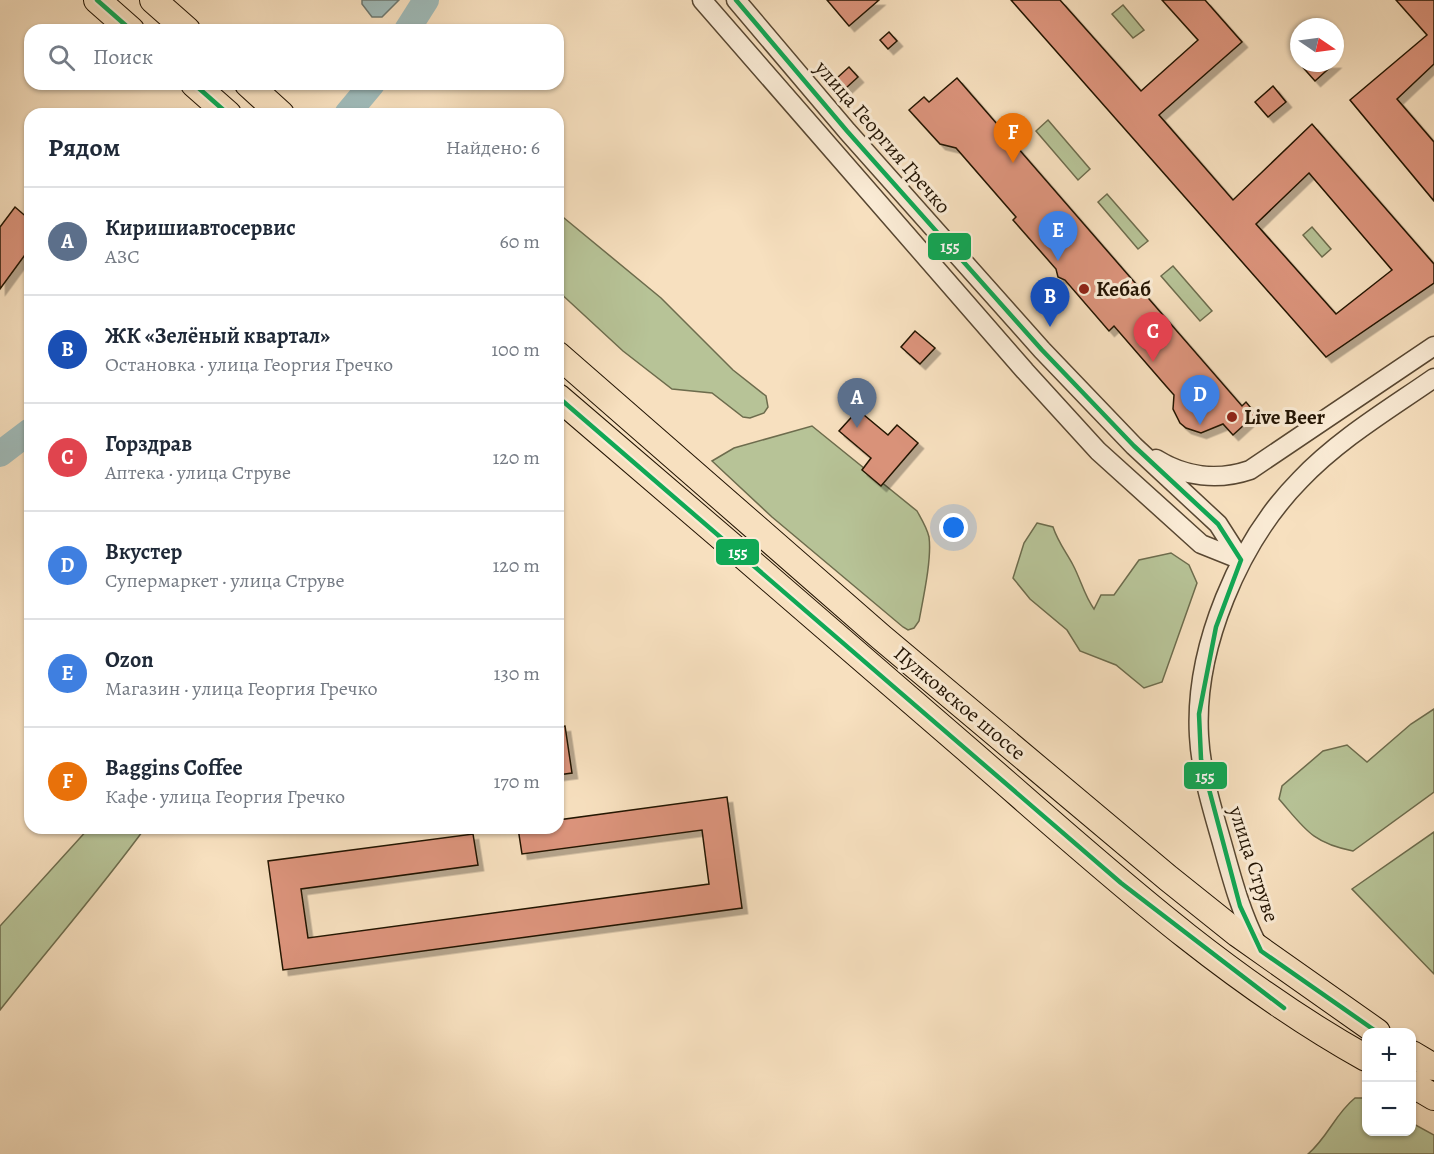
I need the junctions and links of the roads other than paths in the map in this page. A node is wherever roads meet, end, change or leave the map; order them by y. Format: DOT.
graph roads {
  1 [pos="97,0"];
  2 [pos="153,0"];
  3 [pos="702,0"];
  4 [pos="736,0"];
  5 [pos="124,24"];
  6 [pos="180,24"];
  7 [pos="201,90"];
  8 [pos="255,90"];
  9 [pos="221,108"];
  10 [pos="274,108"];
  11 [pos="1434,346"];
  12 [pos="564,360"];
  13 [pos="1434,378"];
  14 [pos="564,402"];
  15 [pos="1134,446"];
  16 [pos="1242,560"];
  17 [pos="1261,951"];
  18 [pos="1371,1028"];
  19 [pos="1362,1056"];
  20 [pos="1416,1056"];
  21 [pos="1434,1067"];
  22 [pos="1416,1086"];
  23 [pos="1434,1097"];
  1 -- 5 [label="highway"];
  2 -- 6 [label="highway"];
  3 -- 16 [label="street"];
  4 -- 15 [label="street, улица Георгия Гречко"];
  7 -- 9 [label="highway"];
  8 -- 10 [label="highway"];
  11 -- 15 [label="street"];
  12 -- 17 [label="highway, Пулковское шоссе"];
  13 -- 16 [label="street, улица Струве"];
  14 -- 19 [label="highway, Пулковское шоссе"];
  15 -- 16 [label="street"];
  16 -- 17 [label="street, улица Струве"];
  17 -- 18 [label="highway, Пулковское шоссе"];
  20 -- 21 [label="highway"];
  22 -- 23 [label="highway"];
}
